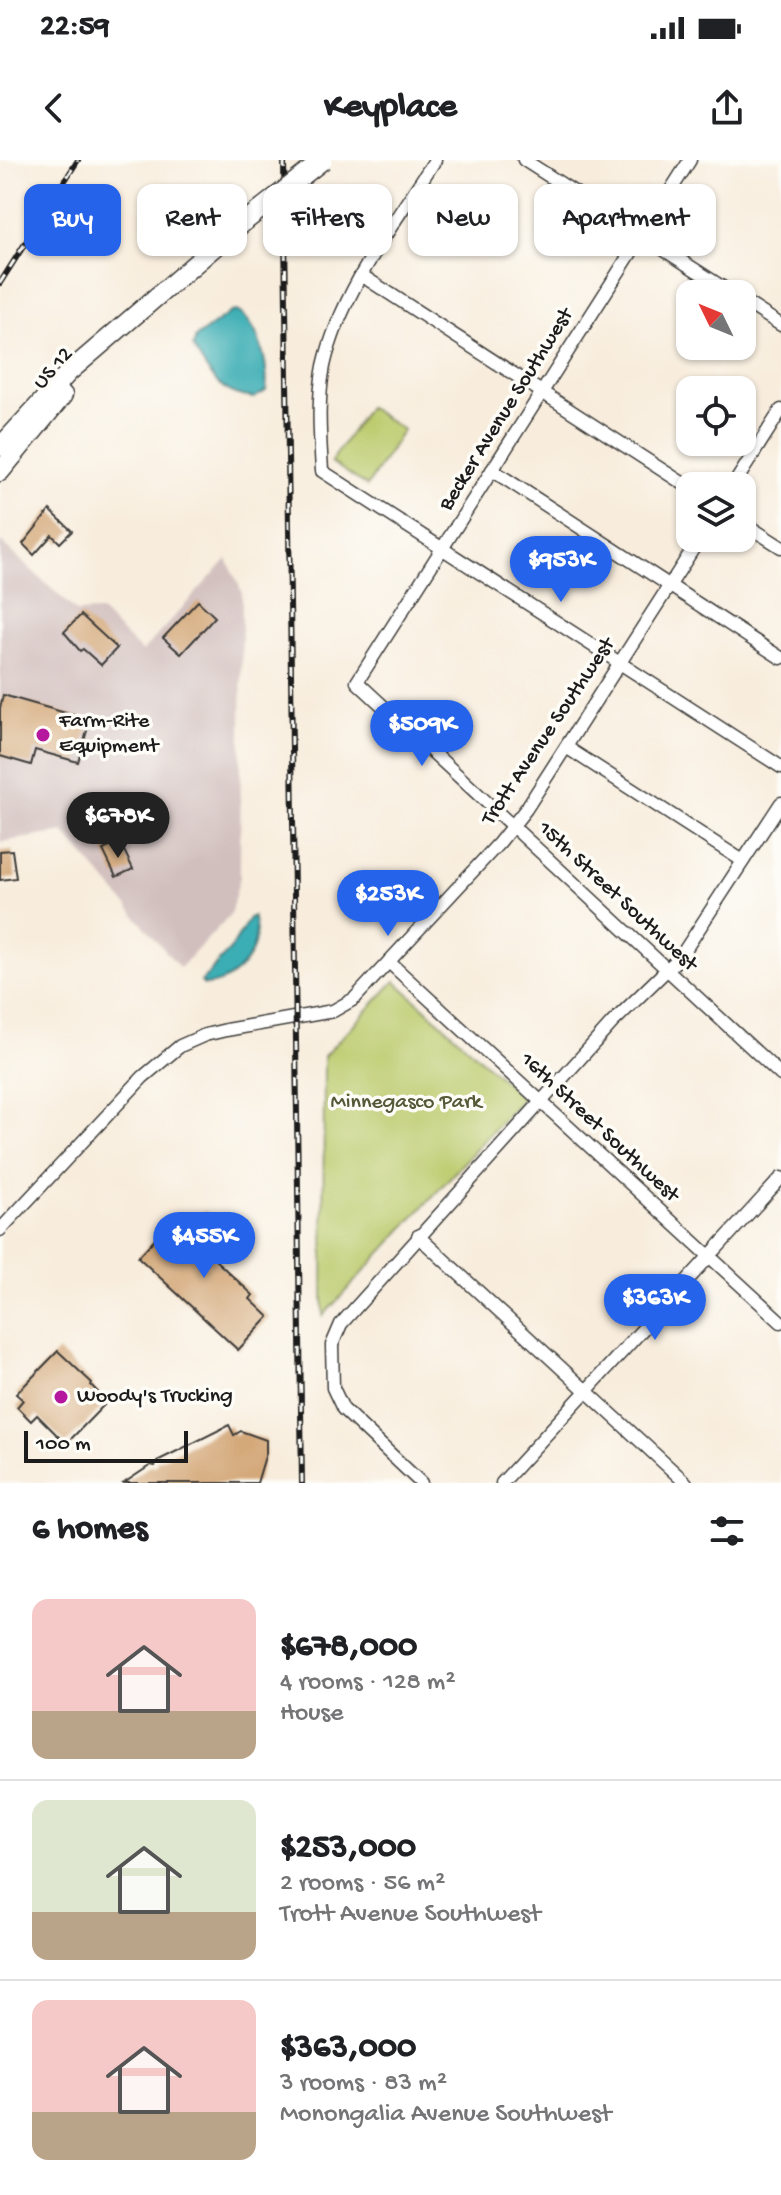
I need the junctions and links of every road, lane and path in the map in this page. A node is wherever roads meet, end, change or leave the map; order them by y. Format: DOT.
graph roads {
  1 [pos="323,160"];
  2 [pos="435,160"];
  3 [pos="524,160"];
  4 [pos="690,160"];
  5 [pos="562,184"];
  6 [pos="675,184"];
  7 [pos="629,256"];
  8 [pos="674,256"];
  9 [pos="361,275"];
  10 [pos="711,280"];
  11 [pos="149,302"];
  12 [pos="756,309"];
  13 [pos="781,325"];
  14 [pos="541,394"];
  15 [pos="781,410"];
  16 [pos="0,447"];
  17 [pos="492,470"];
  18 [pos="0,472"];
  19 [pos="742,472"];
  20 [pos="676,479"];
  21 [pos="756,531"];
  22 [pos="781,547"];
  23 [pos="442,549"];
  24 [pos="691,552"];
  25 [pos="669,586"];
  26 [pos="781,658"];
  27 [pos="620,664"];
  28 [pos="357,682"];
  29 [pos="566,747"];
  30 [pos="781,767"];
  31 [pos="781,803"];
  32 [pos="512,827"];
  33 [pos="743,861"];
  34 [pos="390,963"];
  35 [pos="667,971"];
  36 [pos="781,1075"];
  37 [pos="540,1100"];
  38 [pos="781,1178"];
  39 [pos="0,1230"];
  40 [pos="418,1236"];
  41 [pos="710,1257"];
  42 [pos="781,1322"];
  43 [pos="586,1390"];
  44 [pos="421,1483"];
  45 [pos="502,1483"];
  46 [pos="686,1483"];
  1 -- 11 [label="highway, US 12 / US 12, bridge"];
  2 -- 9 [label="street"];
  3 -- 5 [label="street"];
  4 -- 6 [label="street, Becker Avenue Southwest"];
  7 -- 14 [label="street, Becker Avenue Southwest"];
  8 -- 10 [label="street"];
  9 -- 14 [label="street"];
  9 -- 23 [label="street"];
  11 -- 16 [label="highway, US 12 / US 12"];
  11 -- 18 [label="highway, US 12 / US 12"];
  12 -- 13 [label="street"];
  14 -- 17 [label="street, Becker Avenue Southwest"];
  14 -- 20 [label="street"];
  15 -- 19 [label="street"];
  17 -- 23 [label="street, Becker Avenue Southwest"];
  17 -- 25 [label="street"];
  21 -- 22 [label="street"];
  23 -- 27 [label="street"];
  23 -- 28 [label="street, Becker Avenue Southwest"];
  24 -- 25 [label="street, Trott Avenue Southwest"];
  25 -- 26 [label="street"];
  25 -- 27 [label="street, Trott Avenue Southwest"];
  27 -- 29 [label="street, Trott Avenue Southwest"];
  27 -- 30 [label="street"];
  28 -- 32 [label="street, 15th Street Southwest"];
  29 -- 32 [label="street, Trott Avenue Southwest"];
  29 -- 33 [label="street"];
  31 -- 33 [label="street"];
  32 -- 34 [label="street, Trott Avenue Southwest"];
  32 -- 35 [label="street, 15th Street Southwest"];
  33 -- 35 [label="street"];
  34 -- 37 [label="street, 16th Street Southwest"];
  34 -- 39 [label="street, Trott Avenue Southwest"];
  35 -- 36 [label="street, 15th Street Southwest"];
  35 -- 37 [label="street"];
  37 -- 40 [label="street"];
  37 -- 41 [label="street, 16th Street Southwest"];
  38 -- 41 [label="street"];
  40 -- 43 [label="street"];
  40 -- 44 [label="street"];
  41 -- 42 [label="street, 16th Street Southwest"];
  41 -- 43 [label="street"];
  43 -- 45 [label="street"];
  43 -- 46 [label="street"];
}
